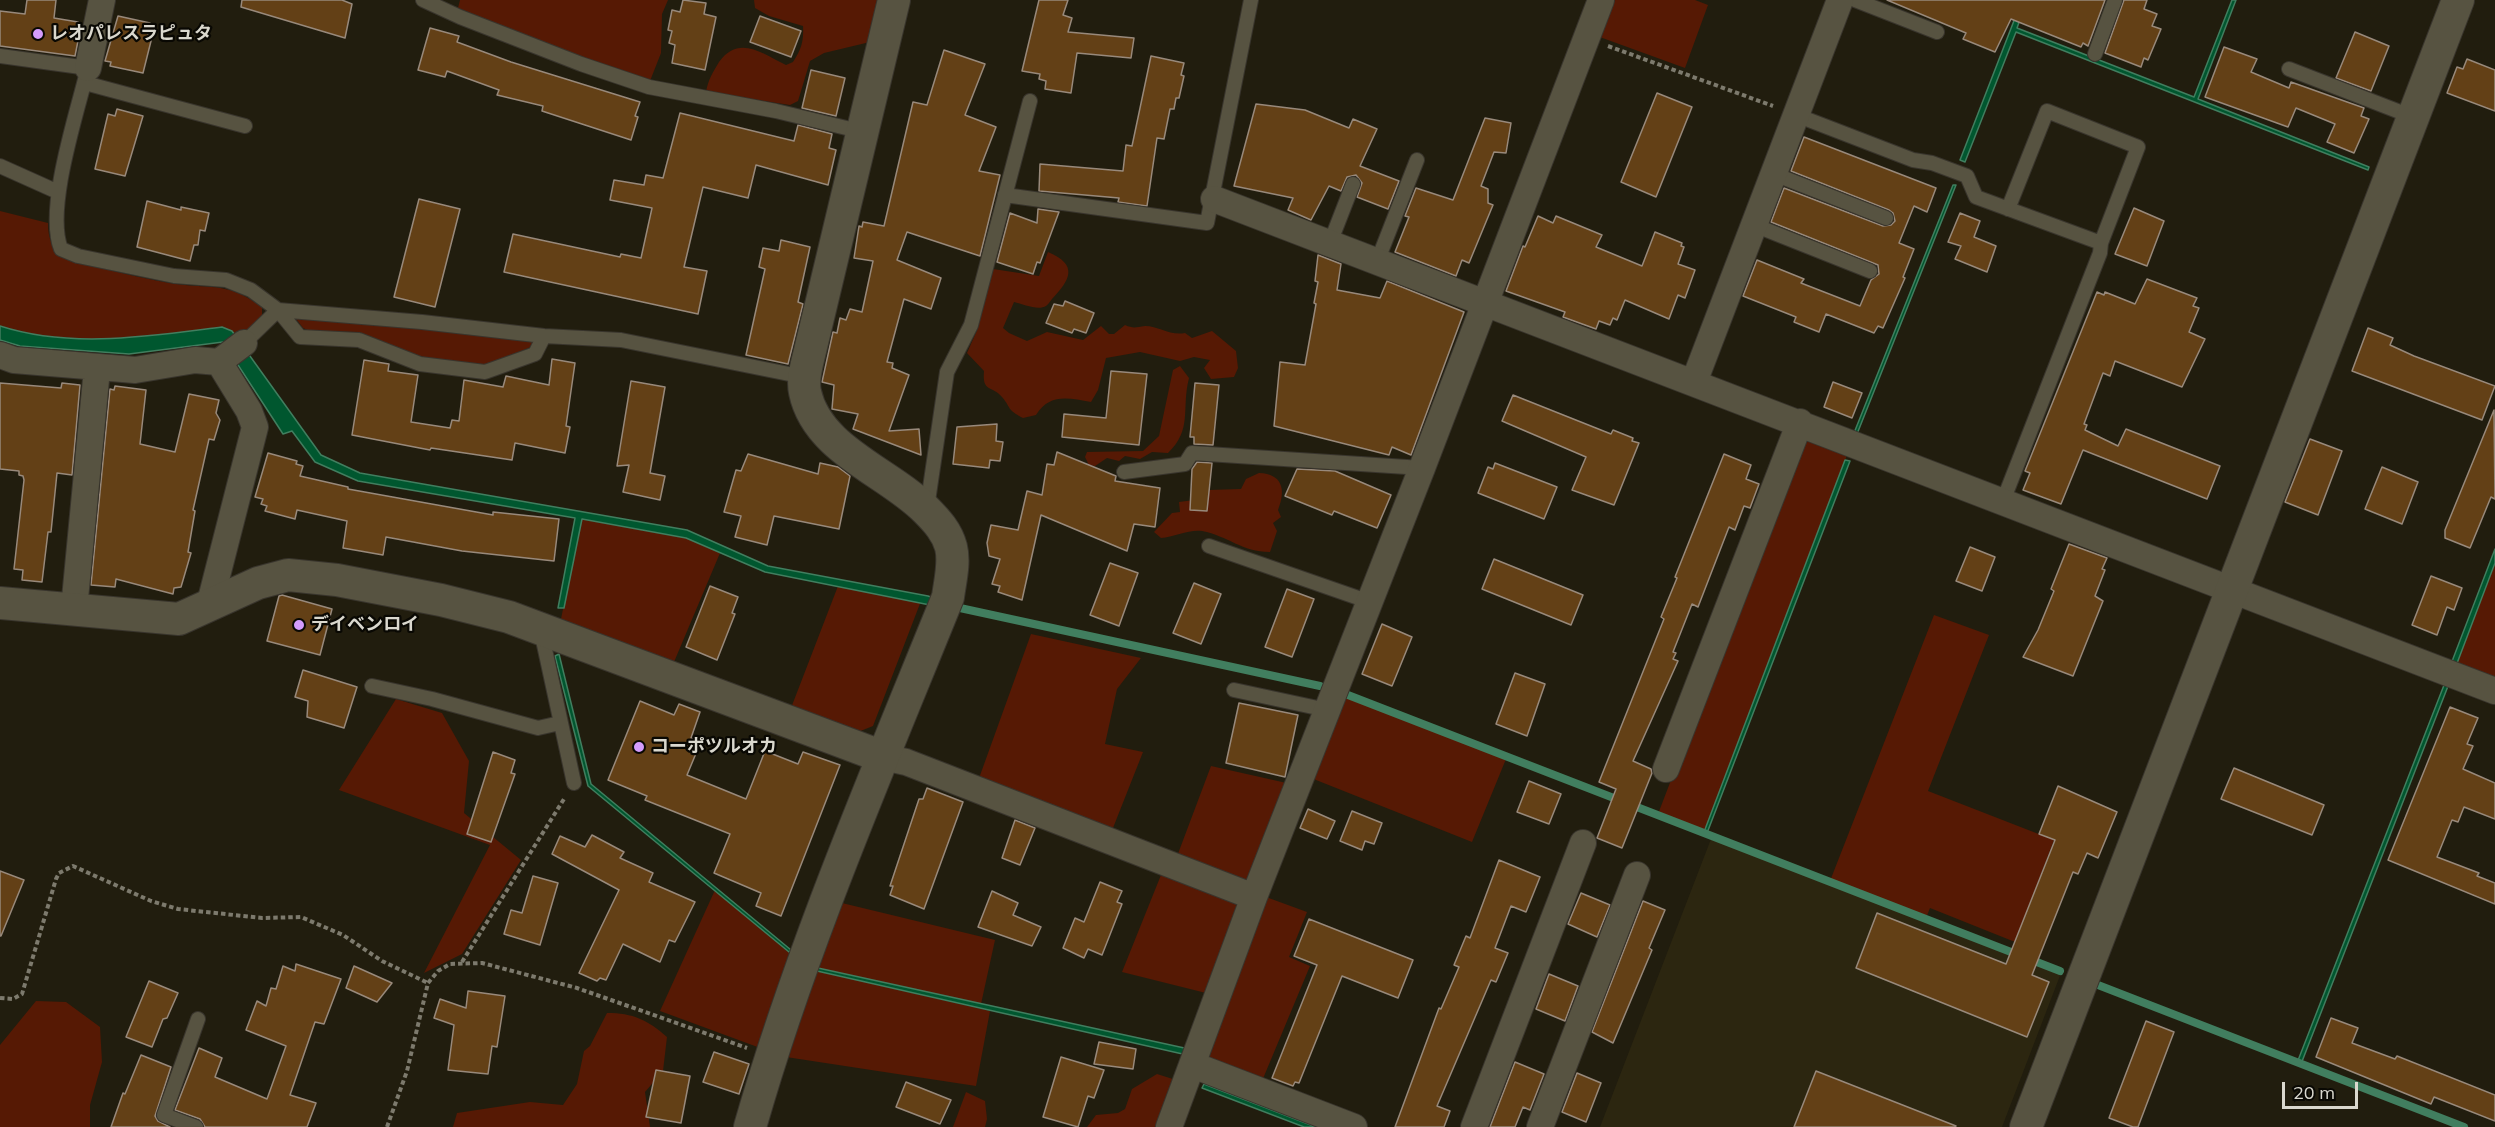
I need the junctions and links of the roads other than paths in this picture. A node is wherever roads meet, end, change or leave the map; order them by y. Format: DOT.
graph roads {
  1 [pos="102,0"];
  2 [pos="423,0"];
  3 [pos="894,0"];
  4 [pos="1251,0"];
  5 [pos="1601,0"];
  6 [pos="1840,0"];
  7 [pos="1855,0"];
  8 [pos="2115,0"];
  9 [pos="2458,0"];
  10 [pos="1937,32"];
  11 [pos="2095,54"];
  12 [pos="0,56"];
  13 [pos="2289,69"];
  14 [pos="86,76"];
  15 [pos="1030,101"];
  16 [pos="1796,115"];
  17 [pos="2413,117"];
  18 [pos="245,126"];
  19 [pos="863,132"];
  20 [pos="1417,160"];
  21 [pos="0,166"];
  22 [pos="1774,174"];
  23 [pos="1353,184"];
  24 [pos="58,192"];
  25 [pos="1005,195"];
  26 [pos="1214,199"];
  27 [pos="2008,209"];
  28 [pos="1886,218"];
  29 [pos="1754,225"];
  30 [pos="1330,243"];
  31 [pos="2101,243"];
  32 [pos="1377,262"];
  33 [pos="1870,271"];
  34 [pos="1486,303"];
  35 [pos="278,310"];
  36 [pos="544,336"];
  37 [pos="229,354"];
  38 [pos="0,355"];
  39 [pos="97,369"];
  40 [pos="804,377"];
  41 [pos="1694,382"];
  42 [pos="1800,422"];
  43 [pos="1422,468"];
  44 [pos="1124,472"];
  45 [pos="2003,501"];
  46 [pos="927,510"];
  47 [pos="1209,546"];
  48 [pos="2232,590"];
  49 [pos="1370,602"];
  50 [pos="0,603"];
  51 [pos="210,603"];
  52 [pos="74,609"];
  53 [pos="541,629"];
  54 [pos="372,686"];
  55 [pos="1234,690"];
  56 [pos="2495,691"];
  57 [pos="1326,710"];
  58 [pos="560,723"];
  59 [pos="883,757"];
  60 [pos="1666,769"];
  61 [pos="574,783"];
  62 [pos="1583,843"];
  63 [pos="1637,875"];
  64 [pos="1254,897"];
  65 [pos="198,1019"];
  66 [pos="1193,1065"];
  67 [pos="196,1127"];
  68 [pos="750,1127"];
  69 [pos="1169,1127"];
  70 [pos="1354,1127"];
  71 [pos="1474,1127"];
  72 [pos="1540,1127"];
  73 [pos="2026,1127"];
  1 -- 14 [label="street"];
  2 -- 19 [label="lane"];
  3 -- 19 [label="street"];
  4 -- 26 [label="lane"];
  5 -- 34 [label="street"];
  6 -- 16 [label="street"];
  7 -- 10 [label="lane"];
  8 -- 11 [label="lane"];
  9 -- 17 [label="street"];
  12 -- 14 [label="lane"];
  13 -- 17 [label="lane"];
  14 -- 18 [label="lane"];
  14 -- 24 [label="lane"];
  15 -- 25 [label="lane"];
  16 -- 22 [label="street"];
  16 -- 27 [label="lane"];
  17 -- 48 [label="street"];
  19 -- 40 [label="street"];
  20 -- 32 [label="lane"];
  21 -- 24 [label="lane"];
  22 -- 28 [label="lane"];
  22 -- 29 [label="street"];
  23 -- 30 [label="lane"];
  24 -- 35 [label="lane"];
  25 -- 26 [label="lane"];
  25 -- 46 [label="lane"];
  26 -- 30 [label="street"];
  27 -- 31 [label="lane"];
  27 -- 31 [label="lane"];
  29 -- 33 [label="lane"];
  29 -- 41 [label="street"];
  30 -- 32 [label="street"];
  31 -- 45 [label="lane"];
  32 -- 34 [label="street"];
  34 -- 41 [label="street"];
  34 -- 43 [label="street"];
  35 -- 36 [label="lane"];
  35 -- 36 [label="lane"];
  35 -- 37 [label="lane"];
  36 -- 40 [label="lane"];
  37 -- 39 [label="street"];
  37 -- 51 [label="street"];
  38 -- 39 [label="street"];
  39 -- 52 [label="street"];
  40 -- 46 [label="street"];
  41 -- 42 [label="street"];
  42 -- 45 [label="street"];
  42 -- 60 [label="street"];
  43 -- 44 [label="lane"];
  43 -- 49 [label="street"];
  45 -- 48 [label="street"];
  46 -- 59 [label="street"];
  47 -- 49 [label="lane"];
  48 -- 56 [label="street"];
  48 -- 73 [label="street"];
  49 -- 57 [label="street"];
  50 -- 52 [label="street"];
  51 -- 52 [label="street"];
  51 -- 53 [label="street"];
  53 -- 58 [label="lane"];
  53 -- 59 [label="street"];
  54 -- 58 [label="lane"];
  55 -- 57 [label="lane"];
  57 -- 64 [label="street"];
  58 -- 61 [label="lane"];
  59 -- 64 [label="street"];
  59 -- 68 [label="street"];
  62 -- 71 [label="street"];
  63 -- 72 [label="street"];
  64 -- 66 [label="street"];
  65 -- 67 [label="lane"];
  66 -- 69 [label="street"];
  66 -- 70 [label="street"];
}
